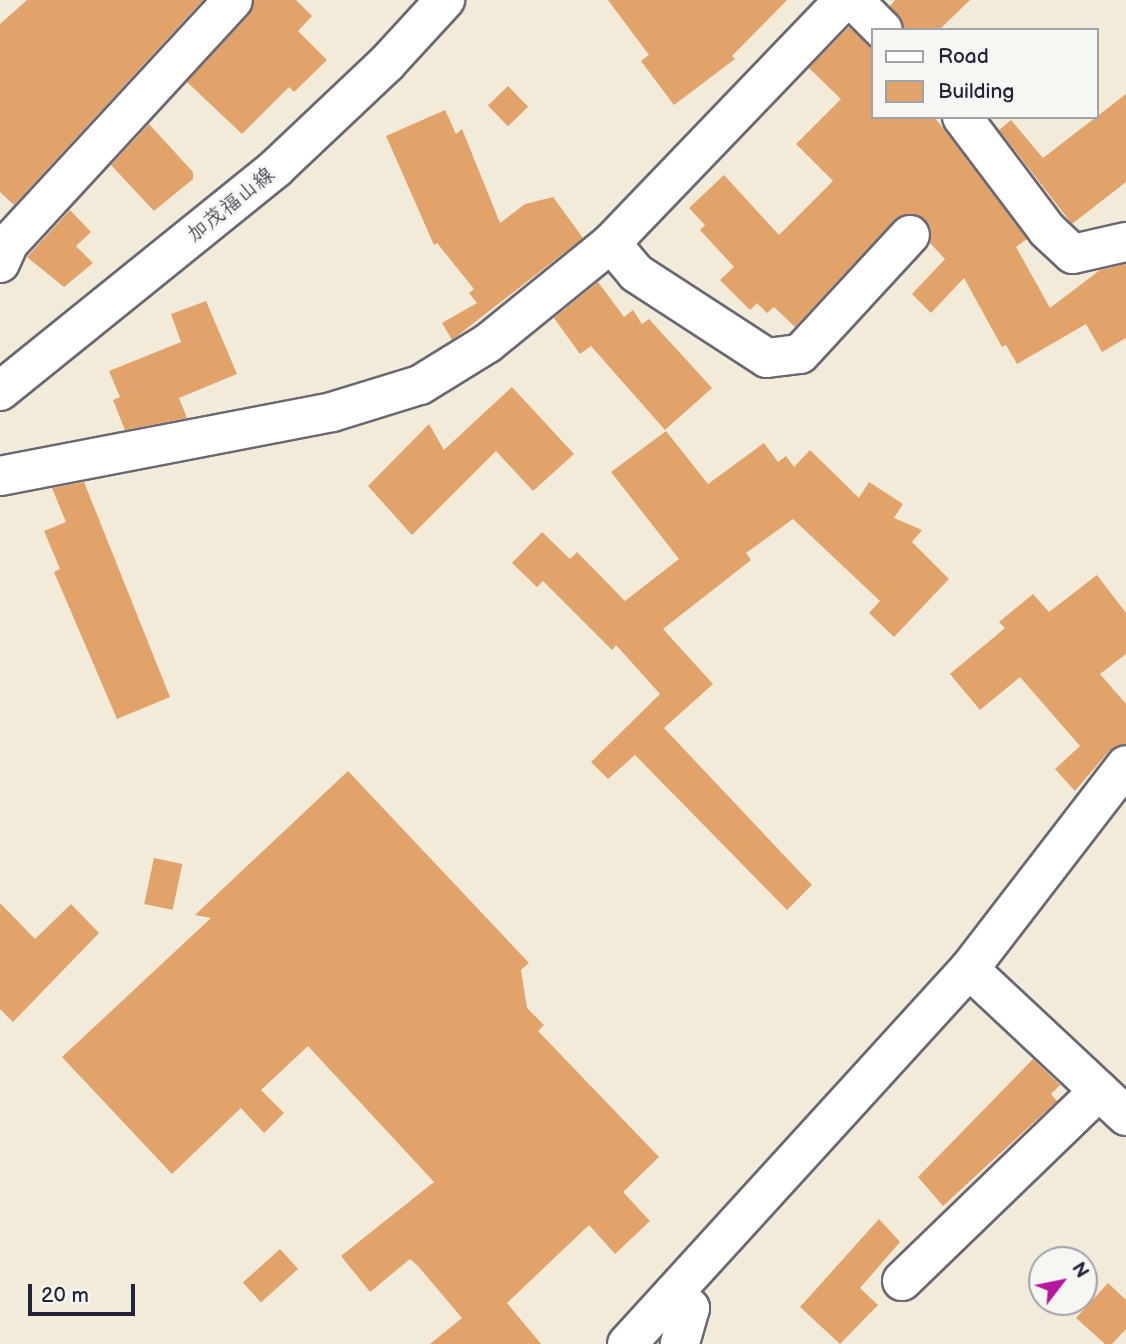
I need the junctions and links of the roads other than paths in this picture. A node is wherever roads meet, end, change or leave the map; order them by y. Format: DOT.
graph roads {
  1 [pos="233,0"];
  2 [pos="445,0"];
  3 [pos="844,0"];
  4 [pos="853,0"];
  5 [pos="881,28"];
  6 [pos="964,119"];
  7 [pos="910,235"];
  8 [pos="1126,242"];
  9 [pos="611,243"];
  10 [pos="3,246"];
  11 [pos="0,391"];
  12 [pos="0,476"];
  13 [pos="1126,765"];
  14 [pos="969,969"];
  15 [pos="1113,1104"];
  16 [pos="902,1281"];
  17 [pos="675,1292"];
  18 [pos="627,1344"];
  19 [pos="680,1344"];
  1 -- 10 [label="street"];
  2 -- 11 [label="street, 加茂福山線"];
  3 -- 9 [label="street"];
  4 -- 5 [label="street"];
  6 -- 8 [label="street"];
  7 -- 9 [label="street"];
  9 -- 12 [label="street"];
  13 -- 14 [label="street"];
  14 -- 15 [label="street"];
  14 -- 17 [label="street"];
  15 -- 16 [label="street"];
  17 -- 18 [label="street"];
  17 -- 19 [label="street"];
}
